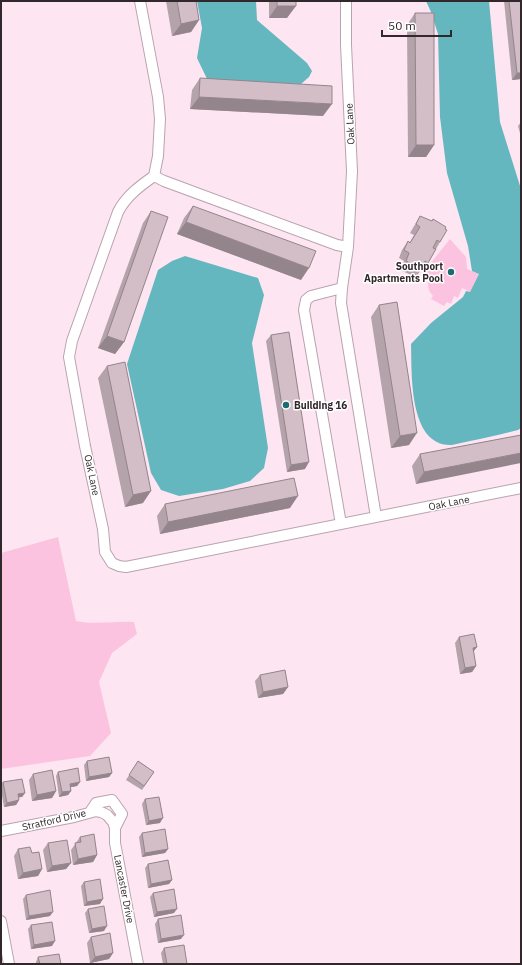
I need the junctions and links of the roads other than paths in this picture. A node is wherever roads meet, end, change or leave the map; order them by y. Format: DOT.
graph roads {
  1 [pos="140,1"];
  2 [pos="346,1"];
  3 [pos="154,176"];
  4 [pos="348,247"];
  5 [pos="342,288"];
  6 [pos="521,488"];
  7 [pos="376,517"];
  8 [pos="341,524"];
  9 [pos="90,812"];
  10 [pos="107,815"];
  11 [pos="115,828"];
  12 [pos="1,831"];
  13 [pos="1,921"];
  14 [pos="6,961"];
  15 [pos="138,964"];
  1 -- 3 [label="street"];
  2 -- 4 [label="street, Oak Lane"];
  3 -- 4 [label="street"];
  3 -- 8 [label="street, Oak Lane"];
  4 -- 5 [label="street, Oak Lane"];
  5 -- 7 [label="street, Oak Lane"];
  5 -- 8 [label="street"];
  6 -- 7 [label="street, Oak Lane"];
  7 -- 8 [label="street, Oak Lane"];
  9 -- 10 [label="street, Stratford Drive"];
  9 -- 11 [label="street"];
  9 -- 12 [label="street, Stratford Drive"];
  10 -- 11 [label="street, Lancaster Drive"];
  11 -- 15 [label="street, Lancaster Drive"];
  13 -- 14 [label="street"];
}
